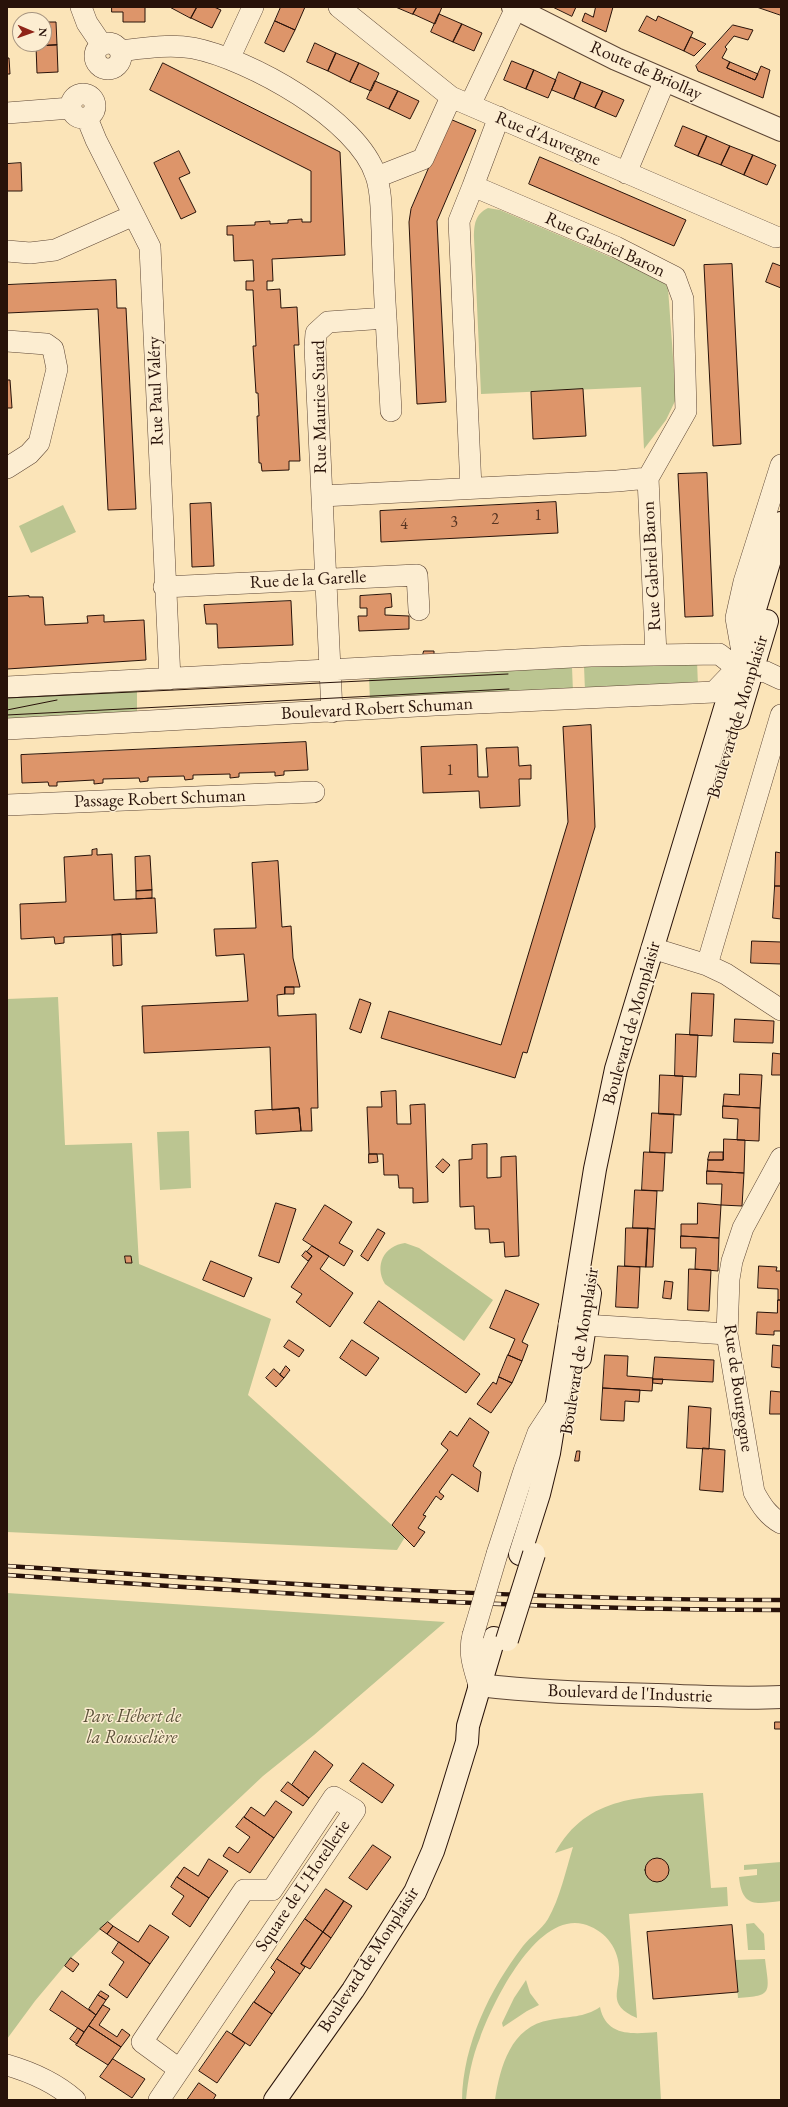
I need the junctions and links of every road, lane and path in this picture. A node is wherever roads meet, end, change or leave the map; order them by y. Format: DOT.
graph roads {
  1 [pos="80,7"];
  2 [pos="253,7"];
  3 [pos="340,7"];
  4 [pos="514,8"];
  5 [pos="111,48"];
  6 [pos="229,59"];
  7 [pos="665,80"];
  8 [pos="461,101"];
  9 [pos="7,113"];
  10 [pos="79,113"];
  11 [pos="499,117"];
  12 [pos="781,130"];
  13 [pos="626,173"];
  14 [pos="377,177"];
  15 [pos="473,186"];
  16 [pos="134,215"];
  17 [pos="776,237"];
  18 [pos="7,251"];
  19 [pos="386,318"];
  20 [pos="7,342"];
  21 [pos="391,411"];
  22 [pos="781,465"];
  23 [pos="7,468"];
  24 [pos="648,478"];
  25 [pos="471,488"];
  26 [pos="322,496"];
  27 [pos="781,523"];
  28 [pos="781,574"];
  29 [pos="326,579"];
  30 [pos="164,587"];
  31 [pos="419,610"];
  32 [pos="656,655"];
  33 [pos="744,663"];
  34 [pos="331,671"];
  35 [pos="170,679"];
  36 [pos="781,679"];
  37 [pos="7,687"];
  38 [pos="332,712"];
  39 [pos="781,715"];
  40 [pos="7,729"];
  41 [pos="314,792"];
  42 [pos="7,805"];
  43 [pos="659,950"];
  44 [pos="707,966"];
  45 [pos="781,1010"];
  46 [pos="781,1158"];
  47 [pos="577,1324"];
  48 [pos="727,1334"];
  49 [pos="558,1402"];
  50 [pos="781,1523"];
  51 [pos="527,1554"];
  52 [pos="491,1638"];
  53 [pos="487,1686"];
  54 [pos="781,1697"];
  55 [pos="7,2065"];
  56 [pos="179,2069"];
  57 [pos="68,2098"];
  58 [pos="159,2100"];
  59 [pos="275,2100"];
  1 -- 5 [label="street"];
  2 -- 6 [label="street"];
  3 -- 8 [label="street, Rue d'Auvergne"];
  4 -- 7 [label="main road, Route de Briollay"];
  4 -- 8 [label="street"];
  5 -- 6 [label="street"];
  5 -- 10 [label="street"];
  6 -- 14 [label="street"];
  7 -- 12 [label="main road, Route de Briollay"];
  7 -- 13 [label="street"];
  8 -- 11 [label="street, Rue d'Auvergne"];
  8 -- 14 [label="street"];
  9 -- 10 [label="street"];
  10 -- 16 [label="street, Rue Paul Valéry"];
  11 -- 13 [label="street, Rue d'Auvergne"];
  11 -- 15 [label="street"];
  13 -- 17 [label="street, Rue d'Auvergne"];
  14 -- 19 [label="street"];
  15 -- 24 [label="street, Rue Gabriel Baron"];
  15 -- 25 [label="street"];
  16 -- 18 [label="street"];
  16 -- 30 [label="street, Rue Paul Valéry"];
  19 -- 21 [label="street"];
  19 -- 26 [label="street, Rue Maurice Suard"];
  20 -- 23 [label="street"];
  22 -- 33 [label="street, Boulevard de Monplaisir"];
  24 -- 25 [label="street, Rue Gabriel Baron"];
  24 -- 32 [label="street, Rue Gabriel Baron"];
  25 -- 26 [label="street, Rue Gabriel Baron"];
  26 -- 29 [label="street, Rue Maurice Suard"];
  27 -- 33 [label="main road, Boulevard de Monplaisir"];
  28 -- 33 [label="main road, Boulevard de Monplaisir"];
  29 -- 30 [label="street, Rue de la Garelle"];
  29 -- 31 [label="street, Rue de la Garelle"];
  29 -- 34 [label="street, Rue Maurice Suard"];
  30 -- 35 [label="street, Rue Paul Valéry"];
  32 -- 33 [label="street"];
  32 -- 34 [label="street"];
  33 -- 36 [label="street"];
  33 -- 38 [label="street, Boulevard Robert Schuman"];
  33 -- 43 [label="main road, Boulevard de Monplaisir"];
  34 -- 35 [label="street"];
  34 -- 38 [label="street, Rue Maurice Suard"];
  35 -- 37 [label="street"];
  38 -- 40 [label="street, Boulevard Robert Schuman"];
  39 -- 44 [label="street"];
  41 -- 42 [label="street, Passage Robert Schuman"];
  43 -- 44 [label="street, Boulevard de Monplaisir"];
  43 -- 47 [label="main road, Boulevard de Monplaisir"];
  44 -- 45 [label="street, Boulevard de Monplaisir"];
  46 -- 48 [label="street, Rue de Bourgogne"];
  47 -- 48 [label="street"];
  47 -- 49 [label="main road, Boulevard de Monplaisir"];
  47 -- 51 [label="main road, Boulevard de Monplaisir"];
  48 -- 50 [label="street, Rue de Bourgogne"];
  49 -- 51 [label="main road, Boulevard de Monplaisir"];
  49 -- 52 [label="street, Boulevard de Monplaisir, bridge"];
  51 -- 52 [label="main road, Boulevard de Monplaisir, bridge"];
  52 -- 53 [label="main road, Boulevard de Monplaisir"];
  52 -- 53 [label="street, Boulevard de Monplaisir"];
  53 -- 54 [label="main road, Boulevard de l'Industrie"];
  53 -- 59 [label="main road, Boulevard de Monplaisir"];
  55 -- 57 [label="street"];
  56 -- 56 [label="street, Square de L'Hotellerie"];
  56 -- 58 [label="street, Square de L'Hotellerie"];
}
